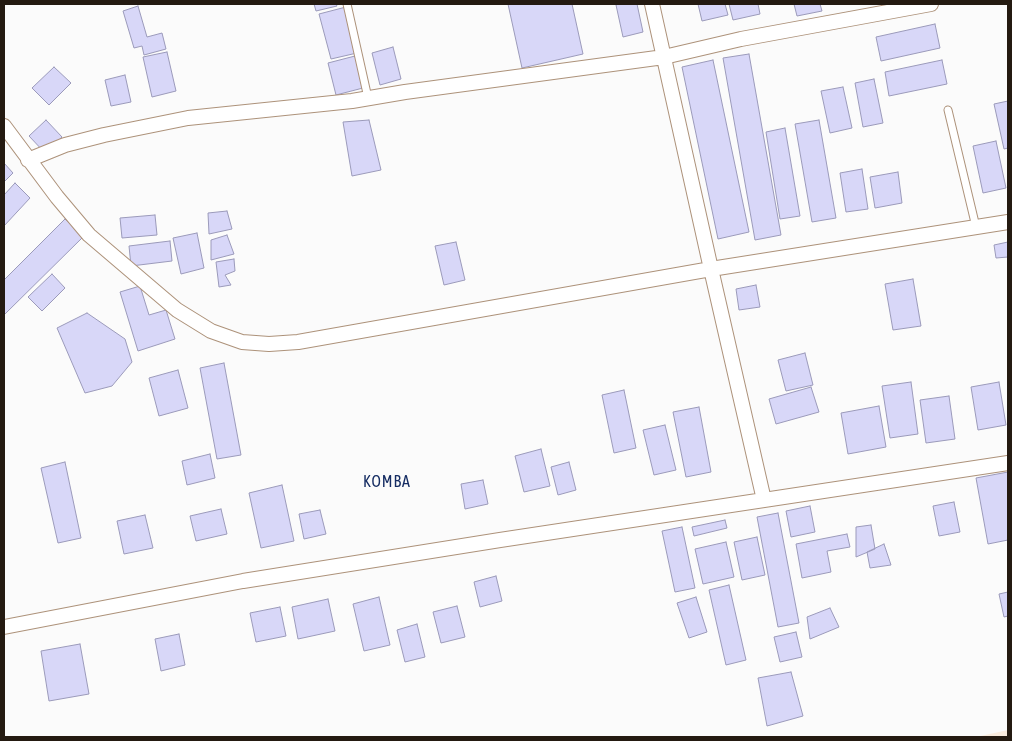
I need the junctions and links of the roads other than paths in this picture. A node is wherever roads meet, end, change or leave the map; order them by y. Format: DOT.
graph roads {
  1 [pos="348,4"];
  2 [pos="652,4"];
  3 [pos="931,4"];
  4 [pos="664,57"];
  5 [pos="368,98"];
  6 [pos="948,110"];
  7 [pos="4,126"];
  8 [pos="28,160"];
  9 [pos="1008,222"];
  10 [pos="976,227"];
  11 [pos="711,269"];
  12 [pos="1008,463"];
  13 [pos="764,500"];
  14 [pos="4,627"];
  1 -- 5 [label="lane"];
  2 -- 4 [label="street"];
  3 -- 4 [label="street"];
  4 -- 5 [label="street"];
  4 -- 11 [label="street"];
  5 -- 8 [label="street"];
  6 -- 10 [label="lane"];
  7 -- 8 [label="street"];
  8 -- 11 [label="street"];
  9 -- 10 [label="street"];
  10 -- 11 [label="street"];
  11 -- 13 [label="street"];
  12 -- 13 [label="street"];
  13 -- 14 [label="street"];
}
